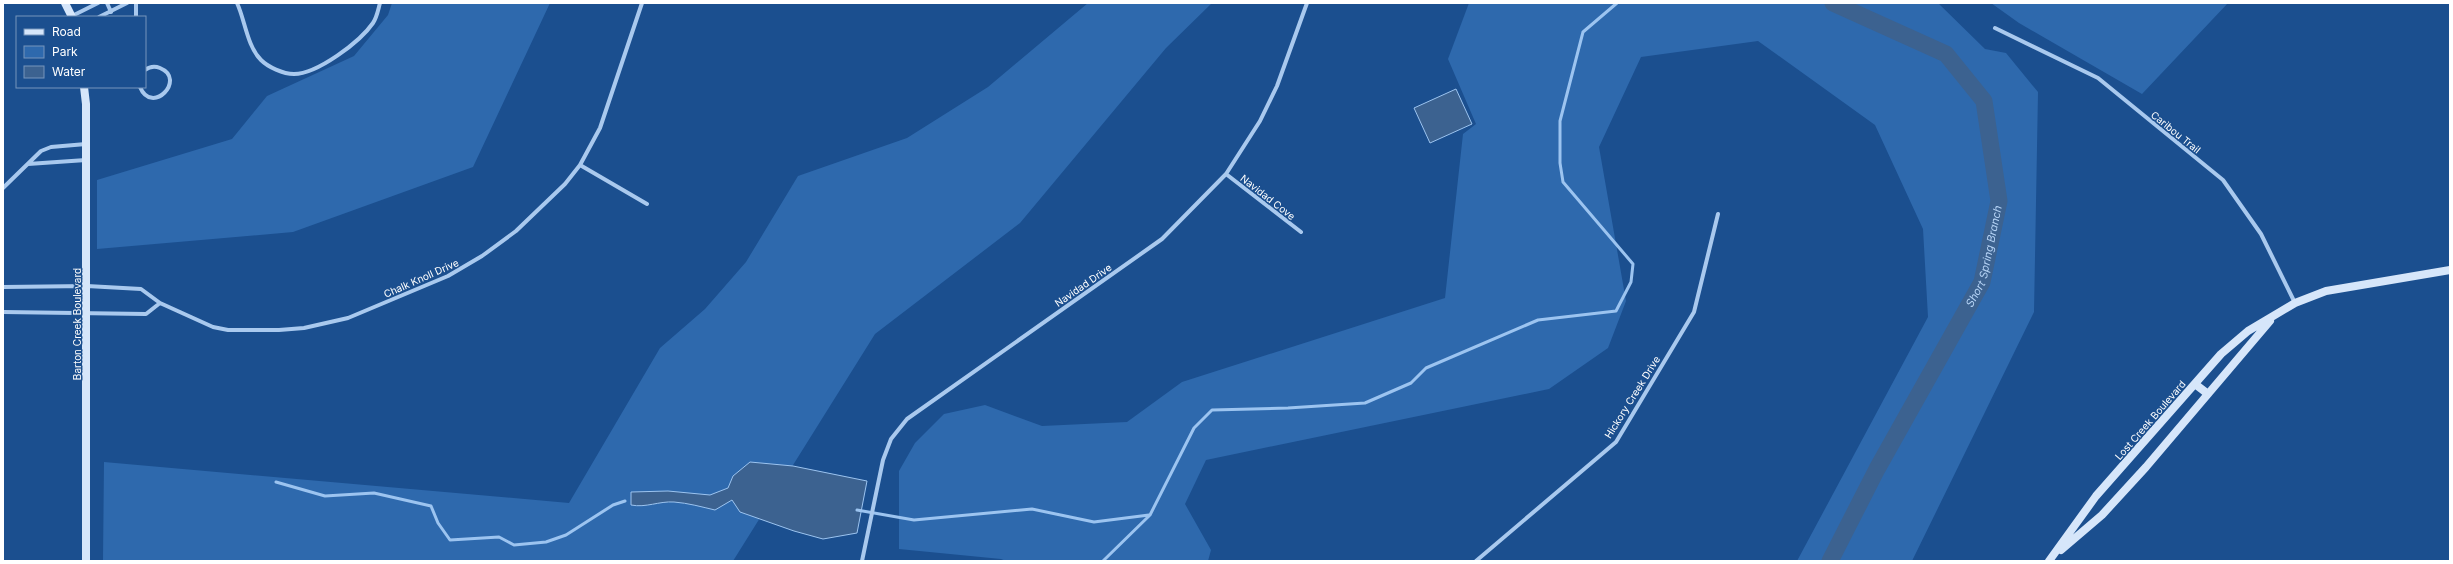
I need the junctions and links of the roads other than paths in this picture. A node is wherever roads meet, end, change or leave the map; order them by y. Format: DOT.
graph roads {
  1 [pos="65,3"];
  2 [pos="98,3"];
  3 [pos="107,3"];
  4 [pos="127,3"];
  5 [pos="136,3"];
  6 [pos="237,3"];
  7 [pos="380,3"];
  8 [pos="642,3"];
  9 [pos="1307,3"];
  10 [pos="111,12"];
  11 [pos="72,16"];
  12 [pos="101,16"];
  13 [pos="136,16"];
  14 [pos="1995,28"];
  15 [pos="146,70"];
  16 [pos="84,88"];
  17 [pos="141,88"];
  18 [pos="86,144"];
  19 [pos="86,160"];
  20 [pos="28,164"];
  21 [pos="580,165"];
  22 [pos="1226,174"];
  23 [pos="3,188"];
  24 [pos="647,204"];
  25 [pos="1718,214"];
  26 [pos="1301,232"];
  27 [pos="2450,270"];
  28 [pos="3,286"];
  29 [pos="86,286"];
  30 [pos="160,303"];
  31 [pos="2295,303"];
  32 [pos="3,312"];
  33 [pos="87,312"];
  34 [pos="2276,315"];
  35 [pos="2195,384"];
  36 [pos="2208,394"];
  37 [pos="2056,554"];
  38 [pos="86,561"];
  39 [pos="862,561"];
  40 [pos="1476,561"];
  41 [pos="2049,561"];
  1 -- 11 [label="street"];
  2 -- 11 [label="street"];
  3 -- 10 [label="street"];
  4 -- 10 [label="street"];
  5 -- 13 [label="street"];
  6 -- 7 [label="street"];
  8 -- 21 [label="street, Chalk Knoll Drive"];
  9 -- 22 [label="street, Navidad Drive"];
  10 -- 12 [label="street"];
  14 -- 31 [label="street, Caribou Trail"];
  15 -- 17 [label="street"];
  16 -- 18 [label="street, Barton Creek Boulevard"];
  18 -- 19 [label="street, Barton Creek Boulevard"];
  18 -- 20 [label="street"];
  19 -- 20 [label="street"];
  19 -- 29 [label="street, Barton Creek Boulevard"];
  20 -- 23 [label="street"];
  21 -- 24 [label="street"];
  21 -- 30 [label="street, Chalk Knoll Drive"];
  22 -- 26 [label="street, Navidad Cove"];
  22 -- 39 [label="street, Navidad Drive"];
  25 -- 40 [label="street, Hickory Creek Drive"];
  27 -- 31 [label="street, Lost Creek Boulevard"];
  28 -- 29 [label="street, Chalk Knoll Drive"];
  29 -- 30 [label="street, Chalk Knoll Drive"];
  29 -- 33 [label="street, Barton Creek Boulevard"];
  30 -- 33 [label="street"];
  31 -- 34 [label="street, Lost Creek Boulevard"];
  32 -- 33 [label="street"];
  33 -- 38 [label="street, Barton Creek Boulevard"];
  34 -- 35 [label="street, Lost Creek Boulevard"];
  34 -- 36 [label="street, Lost Creek Boulevard"];
  35 -- 36 [label="street"];
  35 -- 37 [label="street, Lost Creek Boulevard"];
  36 -- 37 [label="street, Lost Creek Boulevard"];
  37 -- 41 [label="street, Lost Creek Boulevard"];
}
